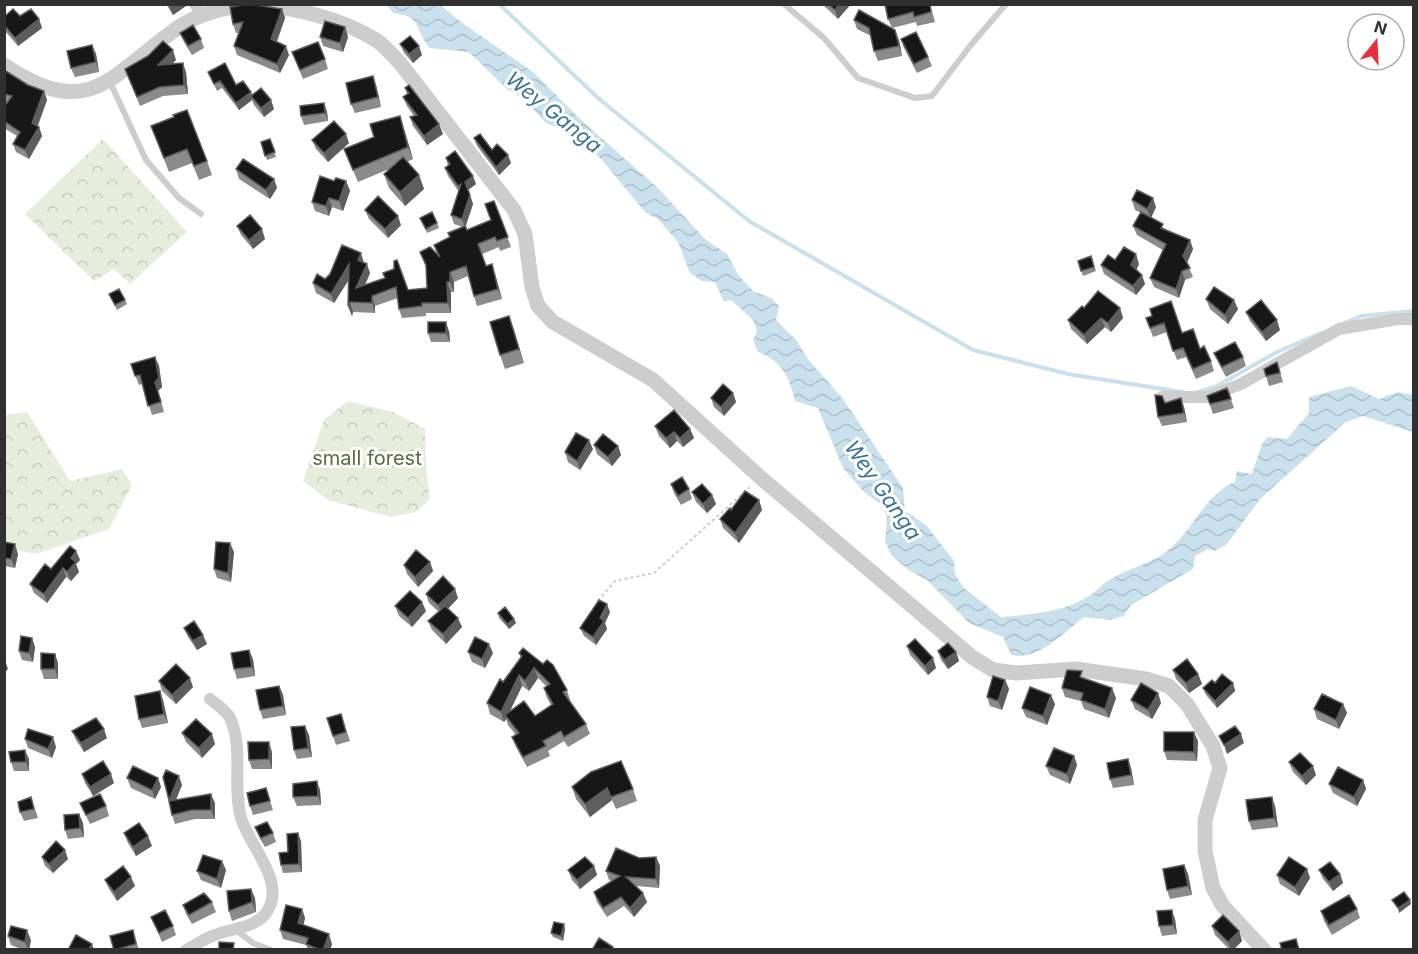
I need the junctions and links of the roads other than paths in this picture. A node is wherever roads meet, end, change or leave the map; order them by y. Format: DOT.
graph roads {
  1 [pos="248,4"];
  2 [pos="254,4"];
  3 [pos="784,4"];
  4 [pos="1006,4"];
  5 [pos="199,10"];
  6 [pos="325,11"];
  7 [pos="4,65"];
  8 [pos="110,82"];
  9 [pos="201,214"];
  10 [pos="1413,319"];
  11 [pos="1162,398"];
  12 [pos="210,699"];
  13 [pos="235,930"];
  14 [pos="186,950"];
  15 [pos="272,950"];
  16 [pos="1264,950"];
  1 -- 5 [label="street"];
  2 -- 6 [label="street"];
  3 -- 4 [label="lane"];
  5 -- 8 [label="street"];
  6 -- 16 [label="street"];
  7 -- 8 [label="street"];
  8 -- 9 [label="lane"];
  10 -- 11 [label="street"];
  12 -- 13 [label="street"];
  13 -- 14 [label="street"];
  13 -- 15 [label="lane"];
}
